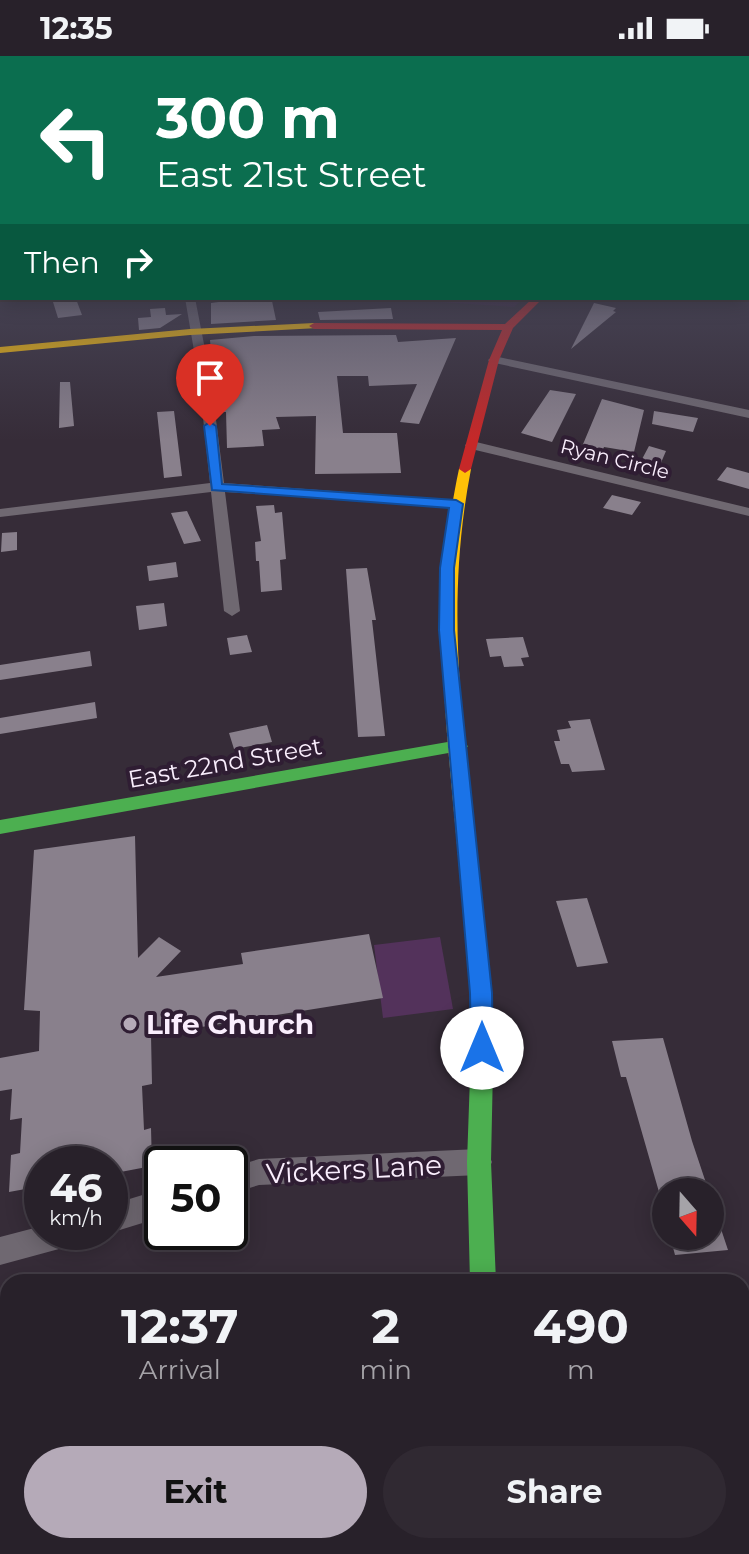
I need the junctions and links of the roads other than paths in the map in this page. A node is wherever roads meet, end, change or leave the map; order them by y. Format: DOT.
graph roads {
  1 [pos="190,301"];
  2 [pos="535,301"];
  3 [pos="508,327"];
  4 [pos="195,332"];
  5 [pos="0,350"];
  6 [pos="494,360"];
  7 [pos="749,414"];
  8 [pos="472,445"];
  9 [pos="216,487"];
  10 [pos="456,504"];
  11 [pos="749,512"];
  12 [pos="0,513"];
  13 [pos="232,611"];
  14 [pos="459,746"];
  15 [pos="0,827"];
  16 [pos="479,1162"];
  17 [pos="248,1175"];
  18 [pos="24,1244"];
  19 [pos="0,1251"];
  20 [pos="483,1274"];
  1 -- 4 [label="street"];
  2 -- 3 [label="main road"];
  3 -- 4 [label="main road"];
  3 -- 6 [label="main road"];
  4 -- 5 [label="main road"];
  4 -- 9 [label="street"];
  6 -- 7 [label="street"];
  6 -- 8 [label="main road"];
  8 -- 10 [label="main road"];
  8 -- 11 [label="street, Ryan Circle"];
  9 -- 10 [label="street"];
  9 -- 12 [label="street"];
  9 -- 13 [label="street"];
  10 -- 14 [label="main road"];
  14 -- 15 [label="main road, East 22nd Street"];
  14 -- 16 [label="main road"];
  16 -- 17 [label="street, Vickers Lane"];
  16 -- 20 [label="main road"];
  18 -- 19 [label="street"];
}
